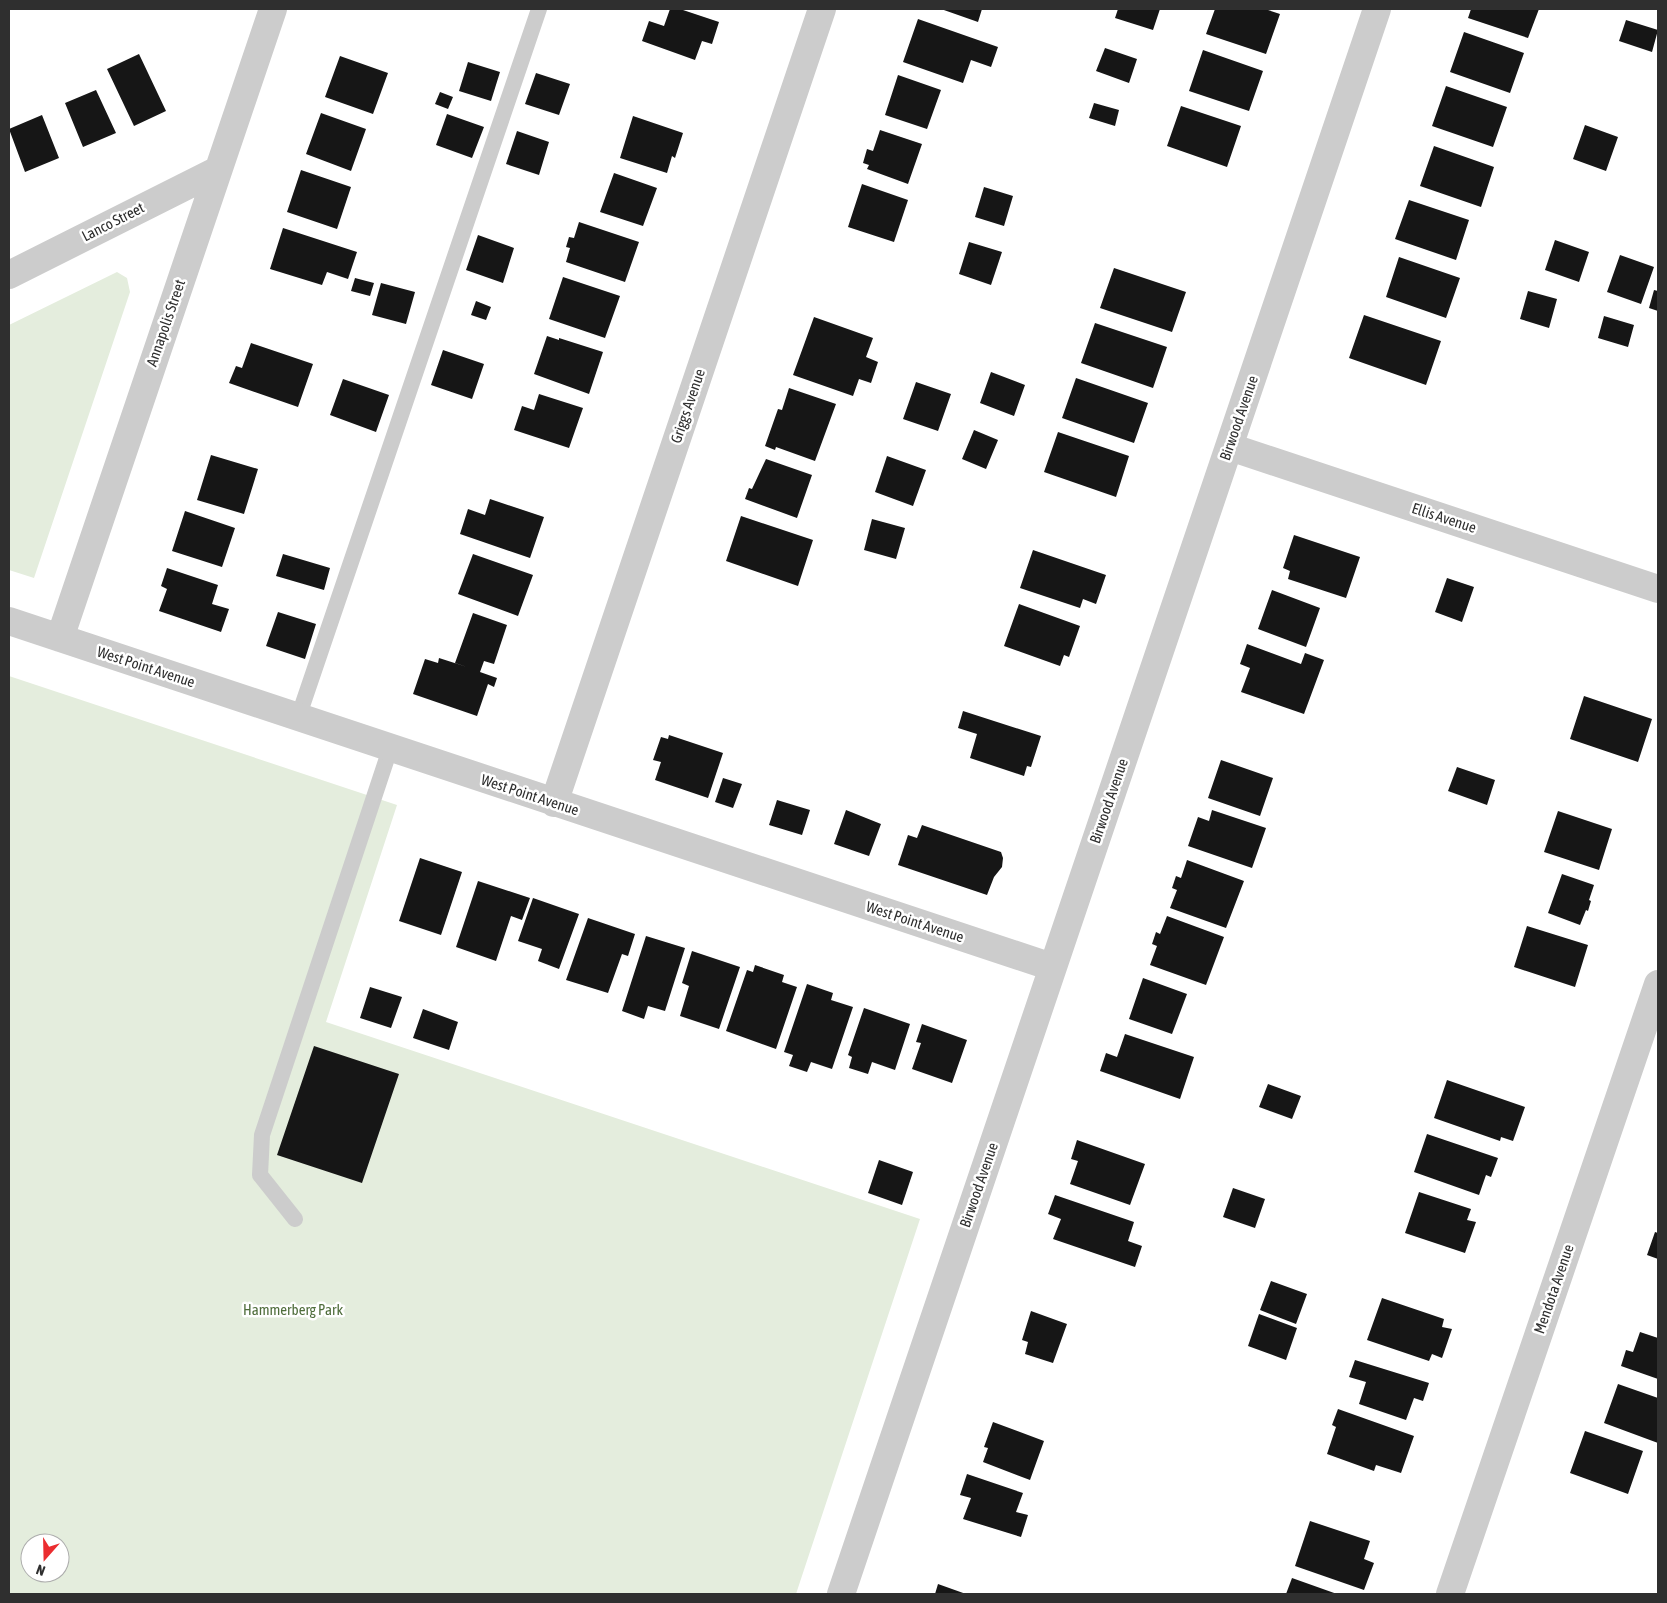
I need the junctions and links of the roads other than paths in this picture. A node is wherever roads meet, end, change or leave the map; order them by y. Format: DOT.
graph roads {
  1 [pos="273,9"];
  2 [pos="539,9"];
  3 [pos="822,9"];
  4 [pos="1377,9"];
  5 [pos="218,170"];
  6 [pos="9,275"];
  7 [pos="1230,446"];
  8 [pos="1658,589"];
  9 [pos="9,621"];
  10 [pos="60,638"];
  11 [pos="298,718"];
  12 [pos="390,749"];
  13 [pos="554,803"];
  14 [pos="1052,967"];
  15 [pos="1658,984"];
  16 [pos="295,1219"];
  17 [pos="841,1594"];
  18 [pos="1450,1594"];
  1 -- 5 [label="street, Annapolis Street"];
  2 -- 11 [label="lane"];
  3 -- 13 [label="street, Griggs Avenue"];
  4 -- 7 [label="street, Birwood Avenue"];
  5 -- 6 [label="street, Lanco Street"];
  5 -- 10 [label="street, Annapolis Street"];
  7 -- 8 [label="street, Ellis Avenue"];
  7 -- 14 [label="street, Birwood Avenue"];
  9 -- 10 [label="street, West Point Avenue"];
  10 -- 11 [label="street, West Point Avenue"];
  11 -- 12 [label="street, West Point Avenue"];
  12 -- 13 [label="street, West Point Avenue"];
  12 -- 16 [label="lane"];
  13 -- 14 [label="street, West Point Avenue"];
  14 -- 17 [label="street, Birwood Avenue"];
  15 -- 18 [label="street, Mendota Avenue"];
}
